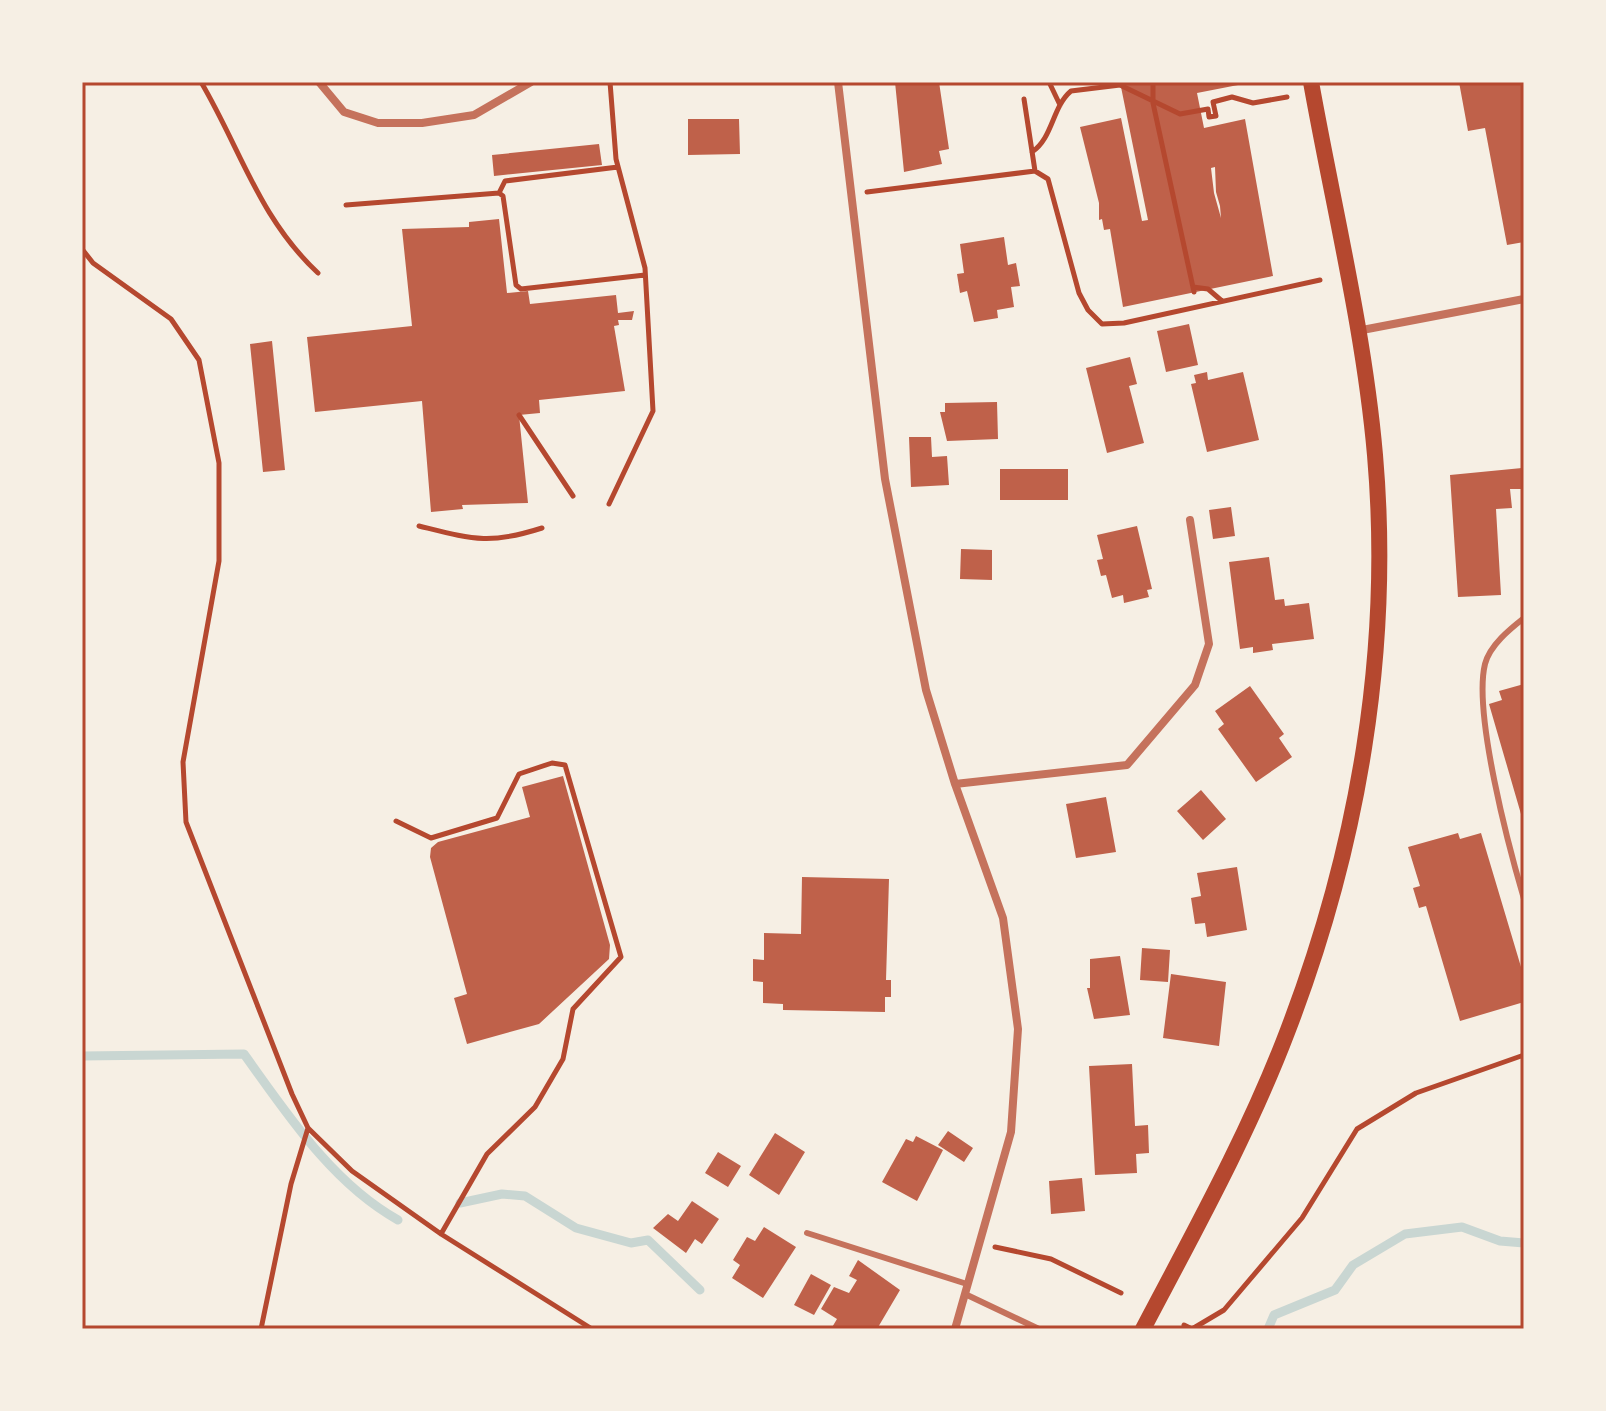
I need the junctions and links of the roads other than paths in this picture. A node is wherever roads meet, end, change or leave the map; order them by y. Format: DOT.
graph roads {
  1 [pos="319,82"];
  2 [pos="531,82"];
  3 [pos="838,82"];
  4 [pos="1311,82"];
  5 [pos="1524,299"];
  6 [pos="1357,331"];
  7 [pos="1190,520"];
  8 [pos="1524,618"];
  9 [pos="955,784"];
  10 [pos="1524,899"];
  11 [pos="807,1233"];
  12 [pos="967,1284"];
  13 [pos="965,1294"];
  14 [pos="955,1329"];
  15 [pos="1039,1329"];
  16 [pos="1143,1329"];
  1 -- 2 [label="street"];
  3 -- 9 [label="street"];
  4 -- 6 [label="main road"];
  5 -- 6 [label="street"];
  6 -- 16 [label="main road"];
  7 -- 9 [label="street"];
  8 -- 10 [label="lane"];
  9 -- 12 [label="street"];
  11 -- 12 [label="lane"];
  12 -- 13 [label="street"];
  13 -- 14 [label="street"];
  13 -- 15 [label="lane"];
}
